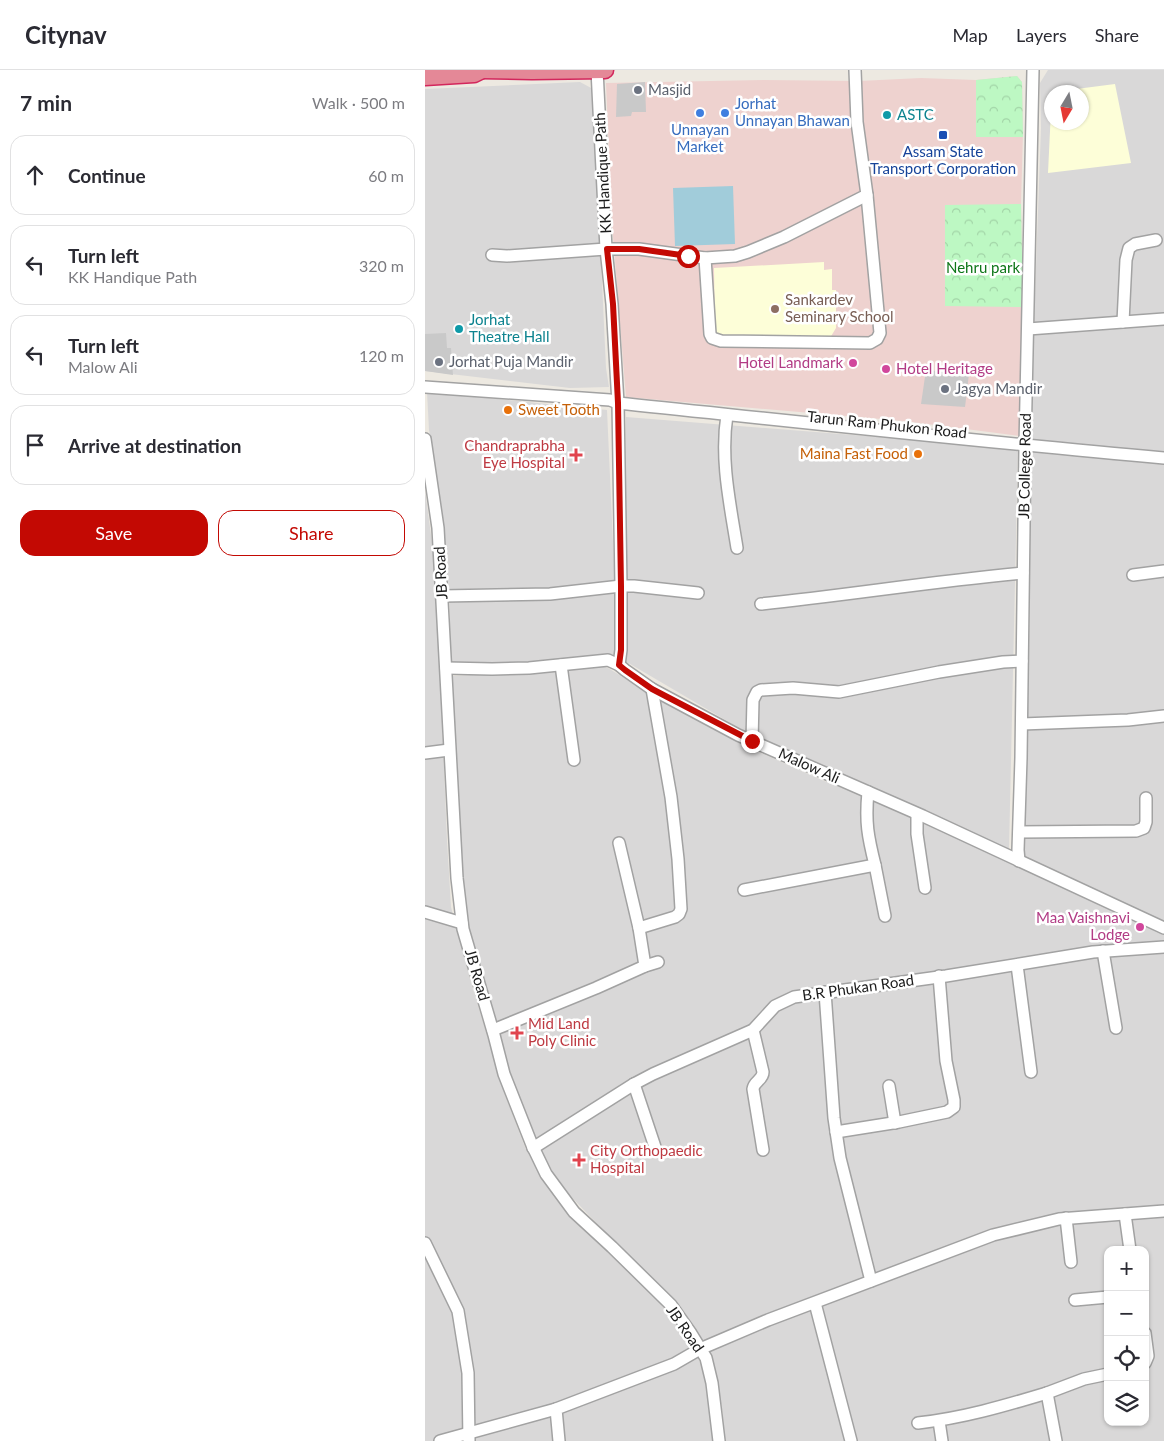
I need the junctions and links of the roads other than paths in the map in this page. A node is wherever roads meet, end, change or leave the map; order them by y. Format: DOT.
graph roads {
  1 [pos="481,70"];
  2 [pos="597,70"];
  3 [pos="605,70"];
  4 [pos="855,70"];
  5 [pos="1033,70"];
  6 [pos="425,77"];
  7 [pos="867,194"];
  8 [pos="1156,240"];
  9 [pos="607,249"];
  10 [pos="492,255"];
  11 [pos="705,258"];
  12 [pos="1164,319"];
  13 [pos="1123,322"];
  14 [pos="1028,329"];
  15 [pos="425,388"];
  16 [pos="615,400"];
  17 [pos="727,415"];
  18 [pos="1025,442"];
  19 [pos="425,445"];
  20 [pos="1164,452"];
  21 [pos="1164,458"];
  22 [pos="737,548"];
  23 [pos="1164,571"];
  24 [pos="1023,573"];
  25 [pos="1133,576"];
  26 [pos="621,586"];
  27 [pos="698,593"];
  28 [pos="442,596"];
  29 [pos="761,604"];
  30 [pos="1022,661"];
  31 [pos="561,665"];
  32 [pos="619,665"];
  33 [pos="446,668"];
  34 [pos="652,689"];
  35 [pos="1164,716"];
  36 [pos="1022,724"];
  37 [pos="752,741"];
  38 [pos="449,750"];
  39 [pos="425,753"];
  40 [pos="574,760"];
  41 [pos="868,792"];
  42 [pos="1146,798"];
  43 [pos="917,814"];
  44 [pos="1019,832"];
  45 [pos="619,843"];
  46 [pos="1019,861"];
  47 [pos="875,865"];
  48 [pos="925,888"];
  49 [pos="744,890"];
  50 [pos="425,912"];
  51 [pos="885,916"];
  52 [pos="462,923"];
  53 [pos="639,928"];
  54 [pos="1164,928"];
  55 [pos="1164,947"];
  56 [pos="1103,951"];
  57 [pos="658,962"];
  58 [pos="1017,965"];
  59 [pos="645,966"];
  60 [pos="939,976"];
  61 [pos="825,992"];
  62 [pos="1116,1028"];
  63 [pos="493,1030"];
  64 [pos="753,1030"];
  65 [pos="1031,1072"];
  66 [pos="634,1084"];
  67 [pos="889,1086"];
  68 [pos="895,1123"];
  69 [pos="836,1132"];
  70 [pos="533,1148"];
  71 [pos="656,1150"];
  72 [pos="763,1150"];
  73 [pos="1164,1211"];
  74 [pos="1125,1214"];
  75 [pos="1066,1218"];
  76 [pos="425,1243"];
  77 [pos="1130,1246"];
  78 [pos="1071,1262"];
  79 [pos="871,1281"];
  80 [pos="1104,1297"];
  81 [pos="1075,1300"];
  82 [pos="815,1303"];
  83 [pos="700,1349"];
  84 [pos="1104,1375"];
  85 [pos="1047,1393"];
  86 [pos="556,1409"];
  87 [pos="939,1421"];
  88 [pos="918,1423"];
  89 [pos="470,1436"];
  90 [pos="440,1441"];
  91 [pos="559,1441"];
  92 [pos="719,1441"];
  93 [pos="851,1441"];
  94 [pos="942,1441"];
  95 [pos="1056,1441"];
  1 -- 2 [label="highway"];
  1 -- 6 [label="highway"];
  2 -- 3 [label="highway"];
  2 -- 9 [label="street, KK Handique Path"];
  4 -- 7 [label="street"];
  5 -- 14 [label="street, JB College Road"];
  7 -- 11 [label="street"];
  7 -- 11 [label="street"];
  8 -- 13 [label="street"];
  9 -- 10 [label="street"];
  9 -- 11 [label="street"];
  9 -- 16 [label="street, KK Handique Path"];
  12 -- 13 [label="street"];
  13 -- 14 [label="street"];
  14 -- 18 [label="street, JB College Road"];
  15 -- 16 [label="street, Tarun Ram Phukon Road"];
  16 -- 17 [label="street, Tarun Ram Phukon Road"];
  16 -- 18 [label="street, Tarun Ram Phukon Road"];
  16 -- 26 [label="street, KK Handique Path"];
  17 -- 18 [label="street, Tarun Ram Phukon Road"];
  17 -- 22 [label="street"];
  18 -- 20 [label="street, Tarun Ram Phukon Road"];
  18 -- 21 [label="street, Tarun Ram Phukon Road"];
  18 -- 24 [label="street, JB College Road"];
  19 -- 28 [label="street, JB Road"];
  23 -- 25 [label="street"];
  24 -- 29 [label="street"];
  24 -- 30 [label="street, JB College Road"];
  26 -- 27 [label="street"];
  26 -- 28 [label="street"];
  26 -- 32 [label="street, KK Handique Path"];
  28 -- 33 [label="street, JB Road"];
  30 -- 36 [label="street, JB College Road"];
  30 -- 37 [label="street"];
  31 -- 32 [label="street, Malow Ali"];
  31 -- 33 [label="street, Malow Ali"];
  31 -- 40 [label="street"];
  32 -- 34 [label="street, Malow Ali"];
  33 -- 38 [label="street, JB Road"];
  34 -- 37 [label="street, Malow Ali"];
  34 -- 53 [label="street"];
  35 -- 36 [label="street"];
  36 -- 44 [label="street, JB College Road"];
  37 -- 41 [label="street, Malow Ali"];
  38 -- 39 [label="street"];
  38 -- 52 [label="street, JB Road"];
  41 -- 43 [label="street, Malow Ali"];
  41 -- 47 [label="street"];
  42 -- 44 [label="street"];
  43 -- 46 [label="street, Malow Ali"];
  43 -- 48 [label="street"];
  44 -- 46 [label="street, JB College Road"];
  45 -- 53 [label="street"];
  46 -- 54 [label="street, Malow Ali"];
  47 -- 49 [label="street"];
  47 -- 51 [label="street"];
  50 -- 52 [label="street"];
  52 -- 63 [label="street, JB Road"];
  53 -- 59 [label="street"];
  55 -- 56 [label="street, B.R Phukan Road"];
  56 -- 58 [label="street, B.R Phukan Road"];
  56 -- 62 [label="street"];
  57 -- 59 [label="street"];
  58 -- 60 [label="street, B.R Phukan Road"];
  58 -- 65 [label="street"];
  59 -- 63 [label="street"];
  60 -- 61 [label="street, B.R Phukan Road"];
  60 -- 68 [label="street"];
  61 -- 64 [label="street, B.R Phukan Road"];
  61 -- 69 [label="street"];
  63 -- 70 [label="street, JB Road"];
  64 -- 66 [label="street, B.R Phukan Road"];
  64 -- 72 [label="street"];
  66 -- 70 [label="street, B.R Phukan Road"];
  66 -- 71 [label="street"];
  67 -- 68 [label="street"];
  68 -- 69 [label="street"];
  69 -- 79 [label="street"];
  70 -- 83 [label="street, JB Road"];
  73 -- 74 [label="street"];
  74 -- 75 [label="street"];
  74 -- 77 [label="street"];
  75 -- 78 [label="street"];
  75 -- 79 [label="street"];
  76 -- 89 [label="street"];
  79 -- 82 [label="street"];
  80 -- 81 [label="street"];
  82 -- 83 [label="street"];
  82 -- 93 [label="street"];
  83 -- 86 [label="street"];
  83 -- 92 [label="street, JB Road"];
  84 -- 85 [label="street"];
  85 -- 87 [label="street"];
  85 -- 95 [label="street"];
  86 -- 89 [label="street"];
  86 -- 91 [label="street"];
  87 -- 88 [label="street"];
  87 -- 94 [label="street"];
  89 -- 90 [label="street"];
}
